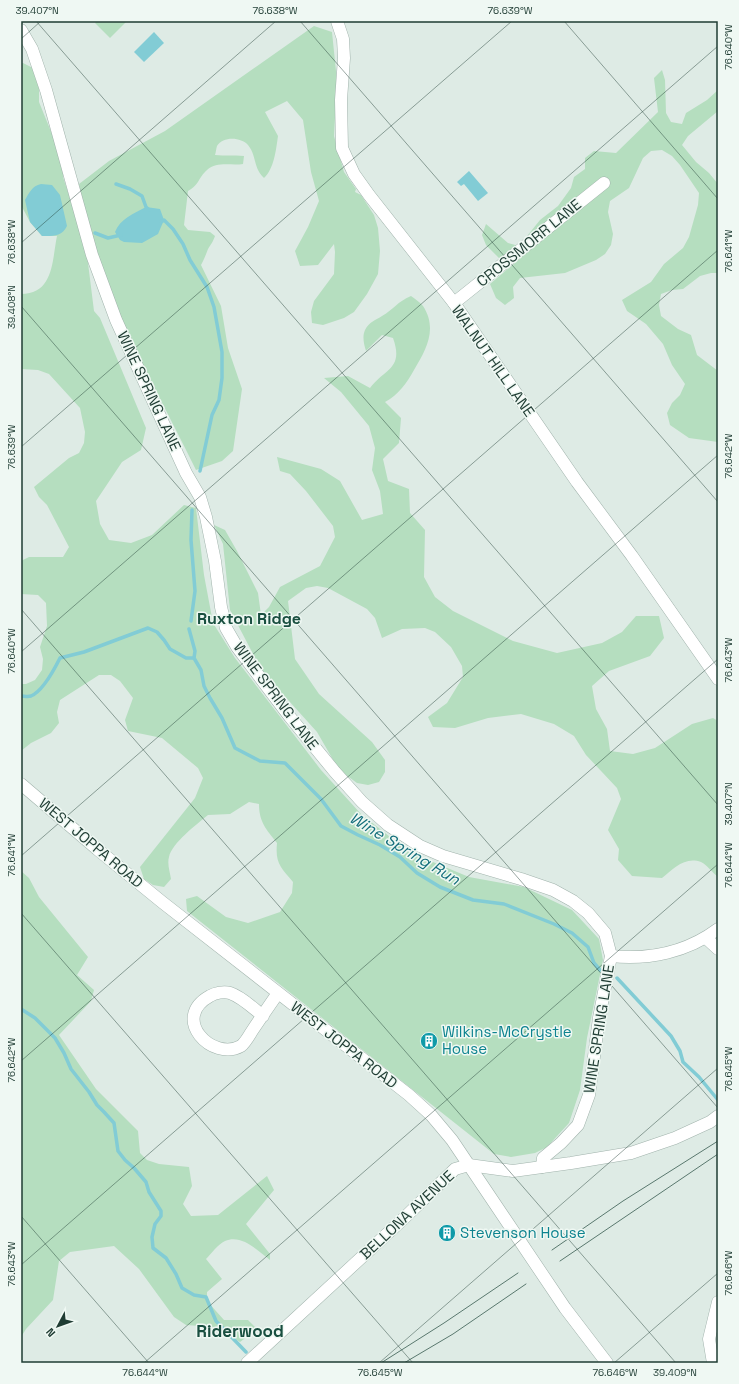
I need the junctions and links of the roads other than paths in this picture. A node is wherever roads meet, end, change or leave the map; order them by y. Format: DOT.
graph roads {
  1 [pos="337,21"];
  2 [pos="21,30"];
  3 [pos="604,183"];
  4 [pos="454,303"];
  5 [pos="718,679"];
  6 [pos="21,784"];
  7 [pos="718,929"];
  8 [pos="706,938"];
  9 [pos="718,949"];
  10 [pos="611,956"];
  11 [pos="278,993"];
  12 [pos="263,1016"];
  13 [pos="718,1116"];
  14 [pos="469,1165"];
  15 [pos="542,1167"];
  16 [pos="718,1302"];
  17 [pos="247,1363"];
  18 [pos="607,1363"];
  19 [pos="713,1363"];
  1 -- 4 [label="street, WALNUT HILL LANE"];
  2 -- 10 [label="street, WINE SPRING LANE"];
  3 -- 4 [label="street, CROSSMORR LANE"];
  4 -- 5 [label="street, WALNUT HILL LANE"];
  6 -- 11 [label="street, WEST JOPPA ROAD"];
  7 -- 8 [label="street"];
  8 -- 9 [label="street"];
  8 -- 10 [label="street"];
  10 -- 15 [label="street, WINE SPRING LANE"];
  11 -- 12 [label="street"];
  11 -- 14 [label="street, WEST JOPPA ROAD"];
  12 -- 12 [label="street"];
  13 -- 15 [label="street, BELLONA AVENUE"];
  14 -- 15 [label="street, BELLONA AVENUE"];
  14 -- 17 [label="street, BELLONA AVENUE"];
  14 -- 18 [label="street, WEST JOPPA ROAD"];
  16 -- 19 [label="street"];
}
